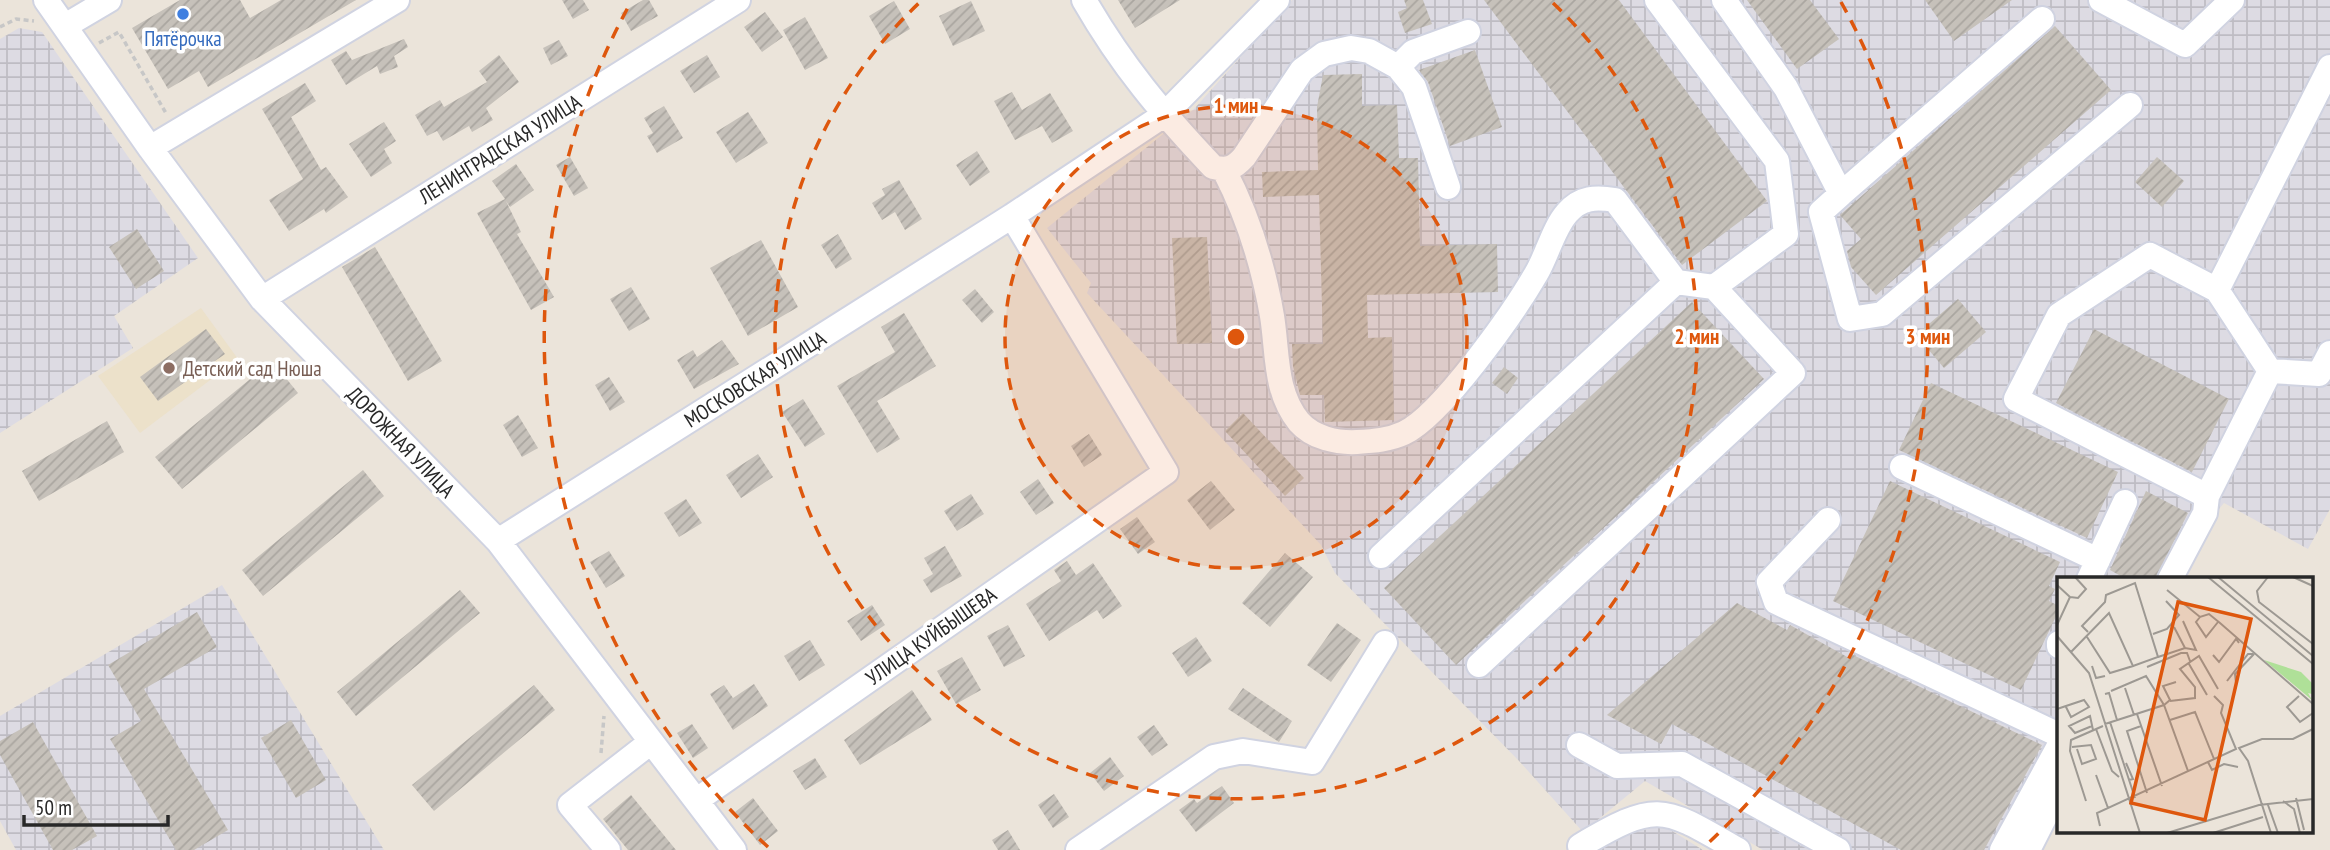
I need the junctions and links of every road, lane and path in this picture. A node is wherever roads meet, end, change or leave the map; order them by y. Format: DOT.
graph roads {
  1 [pos="46,0"];
  2 [pos="109,0"];
  3 [pos="397,0"];
  4 [pos="738,0"];
  5 [pos="1084,0"];
  6 [pos="1277,0"];
  7 [pos="1657,0"];
  8 [pos="1724,0"];
  9 [pos="2101,0"];
  10 [pos="2232,0"];
  11 [pos="2042,19"];
  12 [pos="65,26"];
  13 [pos="1468,32"];
  14 [pos="101,42"];
  15 [pos="1398,67"];
  16 [pos="2330,67"];
  17 [pos="2130,105"];
  18 [pos="1164,116"];
  19 [pos="177,132"];
  20 [pos="150,148"];
  21 [pos="1224,170"];
  22 [pos="1448,187"];
  23 [pos="1841,194"];
  24 [pos="1012,216"];
  25 [pos="1676,282"];
  26 [pos="1714,288"];
  27 [pos="2217,290"];
  28 [pos="262,299"];
  29 [pos="2330,353"];
  30 [pos="2270,371"];
  31 [pos="1902,467"];
  32 [pos="2207,496"];
  33 [pos="2125,502"];
  34 [pos="1828,520"];
  35 [pos="498,541"];
  36 [pos="1381,556"];
  37 [pos="2094,569"];
  38 [pos="2171,577"];
  39 [pos="1385,643"];
  40 [pos="1479,665"];
  41 [pos="604,714"];
  42 [pos="2057,734"];
  43 [pos="650,742"];
  44 [pos="1579,745"];
  45 [pos="2057,750"];
  46 [pos="598,783"];
  47 [pos="2057,793"];
  48 [pos="697,800"];
  49 [pos="1580,846"];
  50 [pos="608,850"];
  51 [pos="734,850"];
  52 [pos="1079,850"];
  53 [pos="1738,850"];
  54 [pos="1838,850"];
  55 [pos="2002,850"];
  56 [pos="2028,850"];
  1 -- 12 [label="street, ДОРОЖНАЯ УЛИЦА"];
  2 -- 12 [label="street"];
  3 -- 19 [label="street"];
  4 -- 28 [label="street, ЛЕНИНГРАДСКАЯ УЛИЦА"];
  5 -- 18 [label="street"];
  6 -- 18 [label="street, МОСКОВСКАЯ УЛИЦА"];
  7 -- 26 [label="street"];
  8 -- 23 [label="street"];
  9 -- 10 [label="street"];
  11 -- 23 [label="street"];
  12 -- 20 [label="street, ДОРОЖНАЯ УЛИЦА"];
  13 -- 15 [label="street"];
  14 -- 19 [label="path"];
  15 -- 21 [label="street"];
  15 -- 22 [label="street"];
  16 -- 27 [label="street"];
  17 -- 23 [label="street"];
  18 -- 21 [label="street"];
  18 -- 24 [label="street, МОСКОВСКАЯ УЛИЦА"];
  19 -- 20 [label="street"];
  20 -- 28 [label="street, ДОРОЖНАЯ УЛИЦА"];
  21 -- 25 [label="street"];
  24 -- 35 [label="street, МОСКОВСКАЯ УЛИЦА"];
  24 -- 48 [label="street, УЛИЦА КУЙБЫШЕВА"];
  25 -- 26 [label="street"];
  25 -- 36 [label="street"];
  26 -- 40 [label="street"];
  27 -- 30 [label="street"];
  27 -- 32 [label="street"];
  28 -- 35 [label="street, ДОРОЖНАЯ УЛИЦА"];
  29 -- 30 [label="street"];
  30 -- 32 [label="street"];
  31 -- 37 [label="street"];
  32 -- 38 [label="street"];
  33 -- 37 [label="street"];
  34 -- 42 [label="street"];
  35 -- 43 [label="street, ДОРОЖНАЯ УЛИЦА"];
  39 -- 52 [label="street"];
  41 -- 46 [label="path"];
  43 -- 46 [label="street"];
  43 -- 48 [label="street, ДОРОЖНАЯ УЛИЦА"];
  44 -- 54 [label="street"];
  45 -- 55 [label="street"];
  46 -- 50 [label="street"];
  47 -- 56 [label="street"];
  48 -- 51 [label="street, ДОРОЖНАЯ УЛИЦА"];
  49 -- 53 [label="street"];
}
